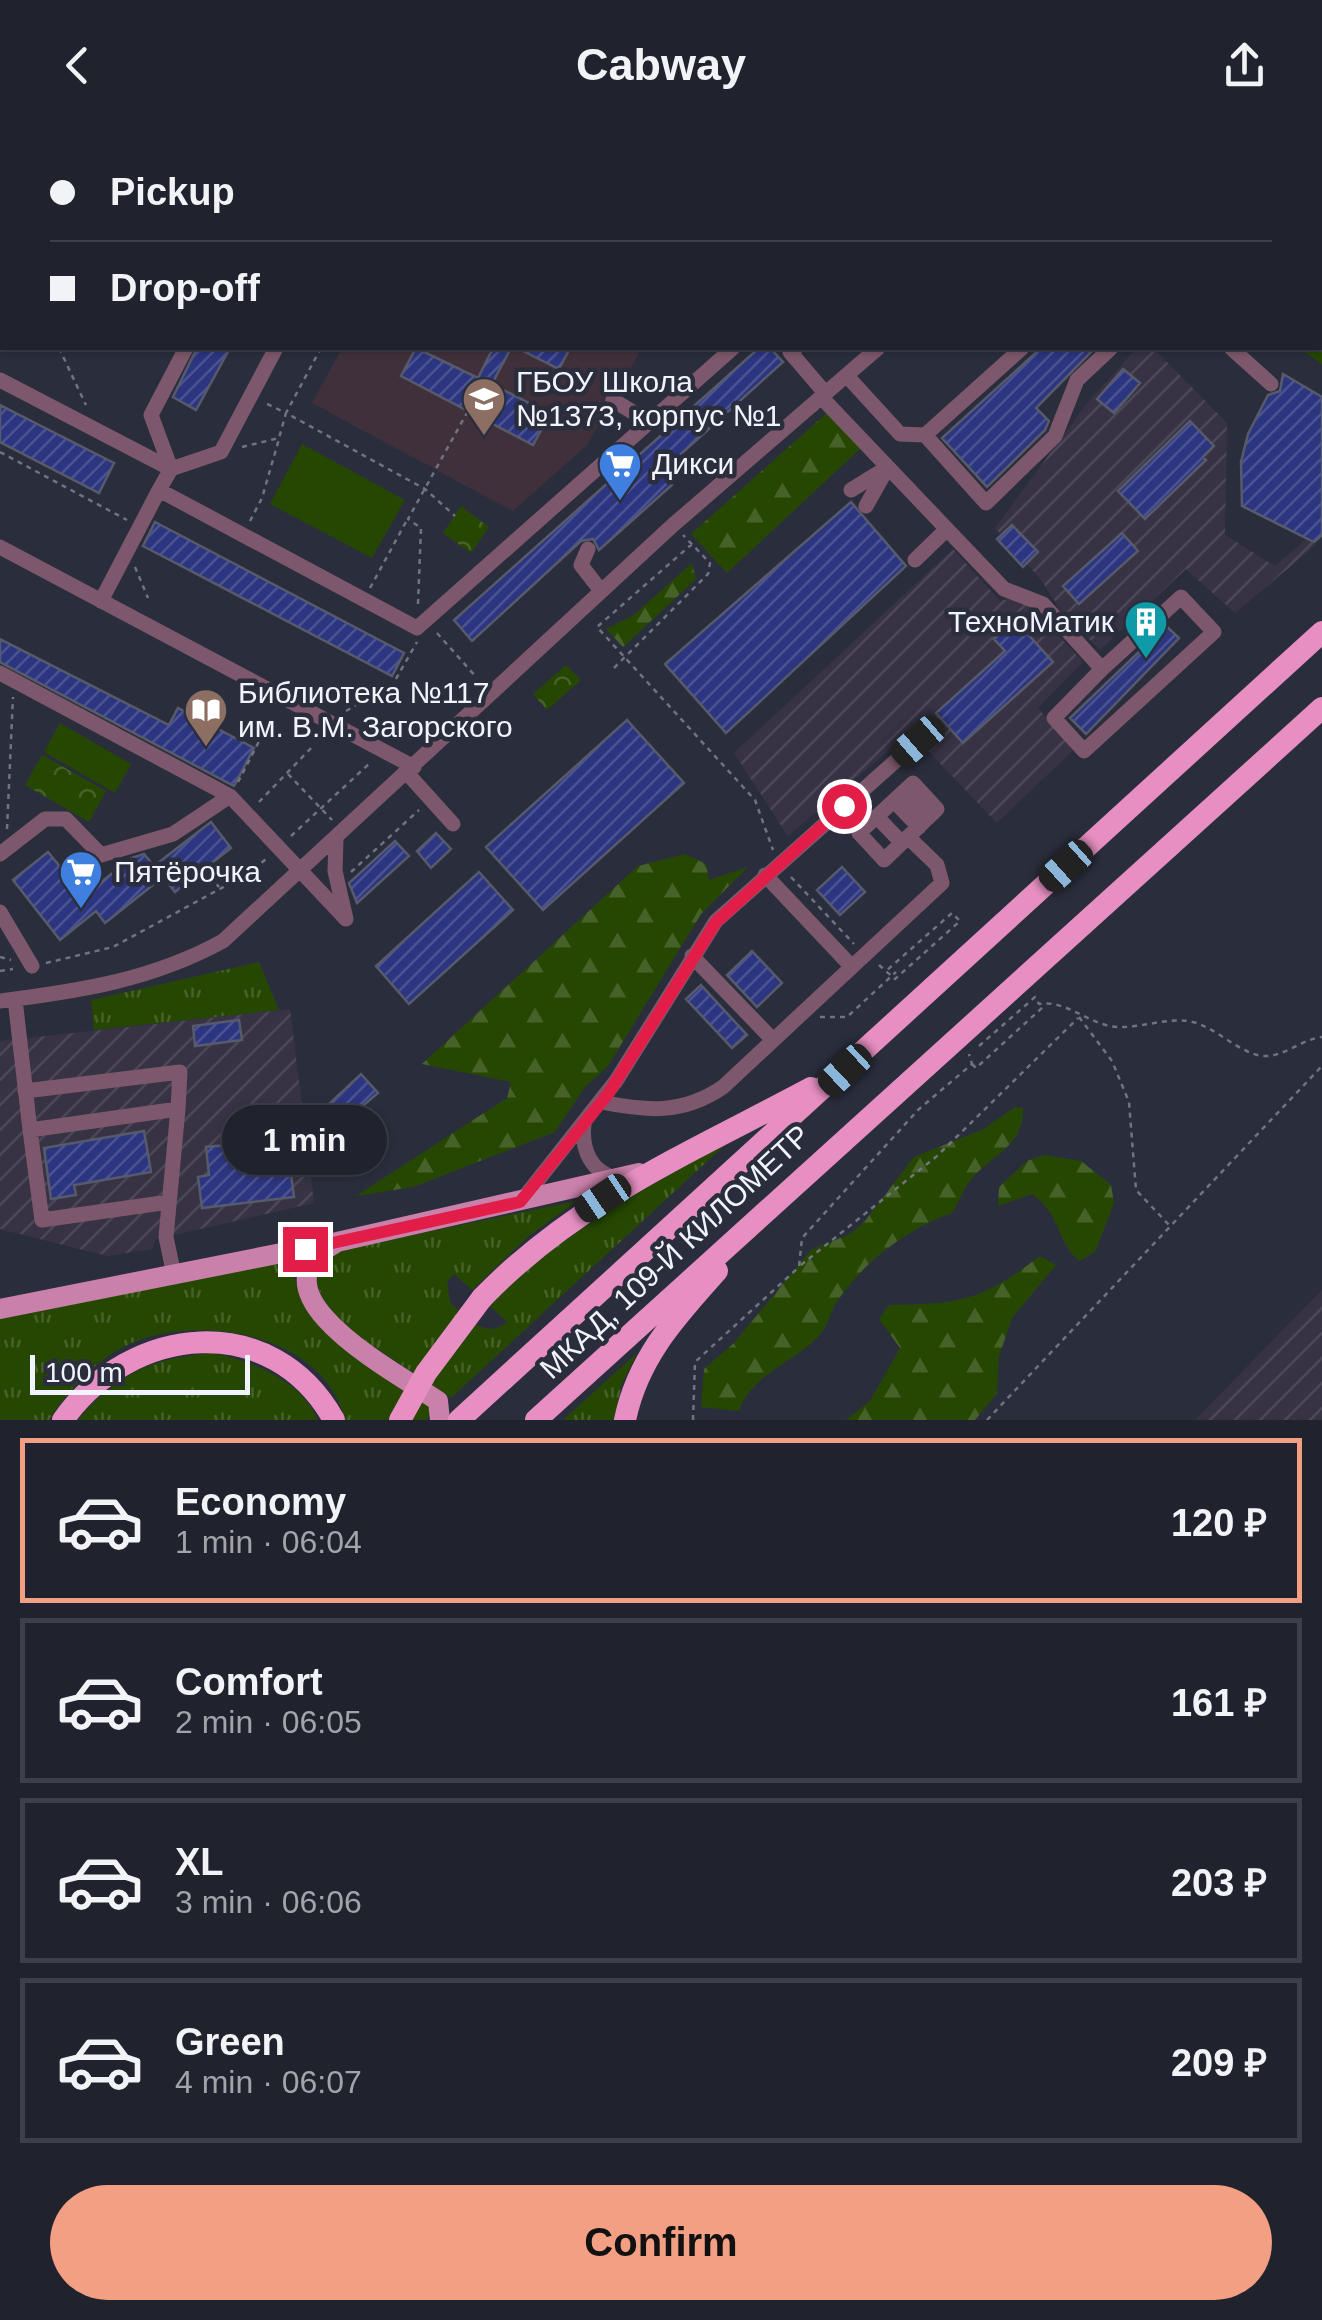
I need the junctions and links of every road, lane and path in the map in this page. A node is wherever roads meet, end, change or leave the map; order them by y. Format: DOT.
graph roads {
  1 [pos="61,350"];
  2 [pos="185,350"];
  3 [pos="275,350"];
  4 [pos="320,350"];
  5 [pos="731,350"];
  6 [pos="791,350"];
  7 [pos="876,350"];
  8 [pos="1020,350"];
  9 [pos="1109,350"];
  10 [pos="1234,350"];
  11 [pos="846,376"];
  12 [pos="0,380"];
  13 [pos="1271,384"];
  14 [pos="824,396"];
  15 [pos="250,397"];
  16 [pos="613,400"];
  17 [pos="468,411"];
  18 [pos="286,413"];
  19 [pos="649,422"];
  20 [pos="97,430"];
  21 [pos="925,435"];
  22 [pos="279,438"];
  23 [pos="0,452"];
  24 [pos="221,452"];
  25 [pos="888,467"];
  26 [pos="171,469"];
  27 [pos="425,489"];
  28 [pos="159,490"];
  29 [pos="851,490"];
  30 [pos="866,506"];
  31 [pos="454,516"];
  32 [pos="408,519"];
  33 [pos="140,527"];
  34 [pos="947,529"];
  35 [pos="681,532"];
  36 [pos="242,535"];
  37 [pos="692,544"];
  38 [pos="0,547"];
  39 [pos="588,549"];
  40 [pos="128,551"];
  41 [pos="915,560"];
  42 [pos="602,591"];
  43 [pos="148,598"];
  44 [pos="364,600"];
  45 [pos="101,601"];
  46 [pos="422,624"];
  47 [pos="1322,632"];
  48 [pos="624,658"];
  49 [pos="614,668"];
  50 [pos="1102,669"];
  51 [pos="7,677"];
  52 [pos="477,678"];
  53 [pos="1322,708"];
  54 [pos="346,711"];
  55 [pos="269,722"];
  56 [pos="918,741"];
  57 [pos="313,746"];
  58 [pos="382,751"];
  59 [pos="410,770"];
  60 [pos="230,796"];
  61 [pos="431,799"];
  62 [pos="844,806"];
  63 [pos="885,809"];
  64 [pos="246,814"];
  65 [pos="454,824"];
  66 [pos="910,835"];
  67 [pos="336,840"];
  68 [pos="277,848"];
  69 [pos="3,852"];
  70 [pos="204,869"];
  71 [pos="772,870"];
  72 [pos="300,873"];
  73 [pos="348,874"];
  74 [pos="220,889"];
  75 [pos="0,912"];
  76 [pos="866,954"];
  77 [pos="692,956"];
  78 [pos="32,966"];
  79 [pos="852,967"];
  80 [pos="0,971"];
  81 [pos="886,971"];
  82 [pos="894,974"];
  83 [pos="8,1000"];
  84 [pos="1039,1004"];
  85 [pos="800,1014"];
  86 [pos="1079,1016"];
  87 [pos="1322,1037"];
  88 [pos="773,1040"];
  89 [pos="972,1064"];
  90 [pos="1322,1066"];
  91 [pos="845,1070"];
  92 [pos="25,1091"];
  93 [pos="601,1102"];
  94 [pos="178,1109"];
  95 [pos="584,1124"];
  96 [pos="30,1130"];
  97 [pos="648,1171"];
  98 [pos="803,1175"];
  99 [pos="622,1178"];
  100 [pos="169,1202"];
  101 [pos="520,1202"];
  102 [pos="1171,1227"];
  103 [pos="338,1242"];
  104 [pos="799,1267"];
  105 [pos="174,1275"];
  106 [pos="0,1309"];
  107 [pos="63,1420"];
  108 [pos="334,1420"];
  109 [pos="400,1420"];
  110 [pos="440,1420"];
  111 [pos="459,1420"];
  112 [pos="536,1420"];
  113 [pos="625,1420"];
  114 [pos="693,1420"];
  115 [pos="987,1420"];
  1 -- 20 [label="path"];
  2 -- 26 [label="street"];
  3 -- 15 [label="street"];
  4 -- 18 [label="path"];
  5 -- 19 [label="street"];
  6 -- 14 [label="street"];
  7 -- 11 [label="street"];
  8 -- 21 [label="street"];
  9 -- 21 [label="street"];
  10 -- 13 [label="street"];
  11 -- 14 [label="street"];
  11 -- 21 [label="street"];
  12 -- 20 [label="street"];
  14 -- 25 [label="street"];
  14 -- 42 [label="street"];
  15 -- 18 [label="path"];
  15 -- 24 [label="street"];
  16 -- 19 [label="street"];
  17 -- 27 [label="path"];
  18 -- 22 [label="path"];
  18 -- 27 [label="path"];
  19 -- 46 [label="street"];
  20 -- 26 [label="street"];
  22 -- 24 [label="path"];
  22 -- 36 [label="path"];
  23 -- 33 [label="path"];
  24 -- 26 [label="street"];
  25 -- 29 [label="street"];
  25 -- 30 [label="street"];
  25 -- 34 [label="street"];
  26 -- 28 [label="street"];
  27 -- 31 [label="path"];
  27 -- 32 [label="path"];
  28 -- 33 [label="street"];
  28 -- 36 [label="street"];
  32 -- 44 [label="path"];
  32 -- 46 [label="path"];
  33 -- 40 [label="street"];
  34 -- 41 [label="street"];
  34 -- 50 [label="street"];
  35 -- 37 [label="path"];
  36 -- 44 [label="street"];
  37 -- 48 [label="path"];
  37 -- 48 [label="path"];
  38 -- 45 [label="street"];
  39 -- 42 [label="street"];
  40 -- 43 [label="path"];
  40 -- 45 [label="street"];
  42 -- 59 [label="street"];
  44 -- 46 [label="street"];
  45 -- 58 [label="street"];
  46 -- 52 [label="path"];
  46 -- 54 [label="path"];
  47 -- 91 [label="highway, МКАД, 109-Й КИЛОМЕТР"];
  48 -- 49 [label="path"];
  48 -- 71 [label="path"];
  50 -- 50 [label="street"];
  51 -- 60 [label="street"];
  51 -- 69 [label="path"];
  53 -- 98 [label="highway, МКАД, 109-Й КИЛОМЕТР"];
  55 -- 60 [label="path"];
  56 -- 62 [label="street"];
  57 -- 64 [label="path"];
  58 -- 59 [label="street"];
  58 -- 68 [label="path"];
  59 -- 61 [label="street"];
  59 -- 67 [label="street"];
  60 -- 64 [label="street"];
  60 -- 69 [label="street"];
  61 -- 65 [label="street"];
  61 -- 73 [label="path"];
  62 -- 63 [label="street"];
  62 -- 71 [label="street"];
  63 -- 66 [label="street"];
  63 -- 66 [label="street"];
  63 -- 66 [label="street"];
  64 -- 68 [label="street"];
  66 -- 76 [label="street"];
  67 -- 72 [label="street"];
  67 -- 72 [label="street"];
  68 -- 72 [label="street"];
  68 -- 74 [label="path"];
  70 -- 74 [label="path"];
  71 -- 76 [label="path"];
  71 -- 77 [label="street"];
  71 -- 79 [label="street"];
  72 -- 83 [label="street"];
  74 -- 78 [label="path"];
  75 -- 78 [label="street"];
  76 -- 79 [label="street"];
  76 -- 81 [label="path"];
  77 -- 88 [label="street"];
  77 -- 93 [label="street"];
  78 -- 80 [label="path"];
  79 -- 85 [label="street"];
  81 -- 82 [label="path"];
  81 -- 82 [label="path"];
  82 -- 85 [label="path"];
  83 -- 92 [label="street"];
  84 -- 86 [label="path"];
  84 -- 89 [label="path"];
  84 -- 89 [label="path"];
  85 -- 88 [label="street"];
  86 -- 87 [label="path"];
  86 -- 102 [label="path"];
  86 -- 104 [label="path"];
  88 -- 93 [label="street"];
  89 -- 104 [label="path"];
  90 -- 102 [label="path"];
  91 -- 97 [label="highway"];
  91 -- 111 [label="highway, МКАД, 109-Й КИЛОМЕТР"];
  92 -- 94 [label="street"];
  92 -- 96 [label="street"];
  93 -- 95 [label="street"];
  94 -- 96 [label="street"];
  94 -- 100 [label="street"];
  95 -- 99 [label="street"];
  95 -- 101 [label="street"];
  96 -- 100 [label="street"];
  97 -- 99 [label="main road"];
  97 -- 109 [label="highway, bridge"];
  98 -- 112 [label="highway, МКАД, 109-Й КИЛОМЕТР"];
  98 -- 113 [label="highway"];
  99 -- 101 [label="main road"];
  100 -- 105 [label="street"];
  101 -- 103 [label="main road"];
  102 -- 115 [label="path"];
  103 -- 105 [label="main road"];
  103 -- 110 [label="main road"];
  104 -- 114 [label="path"];
  105 -- 106 [label="main road"];
  107 -- 108 [label="highway"];
}
